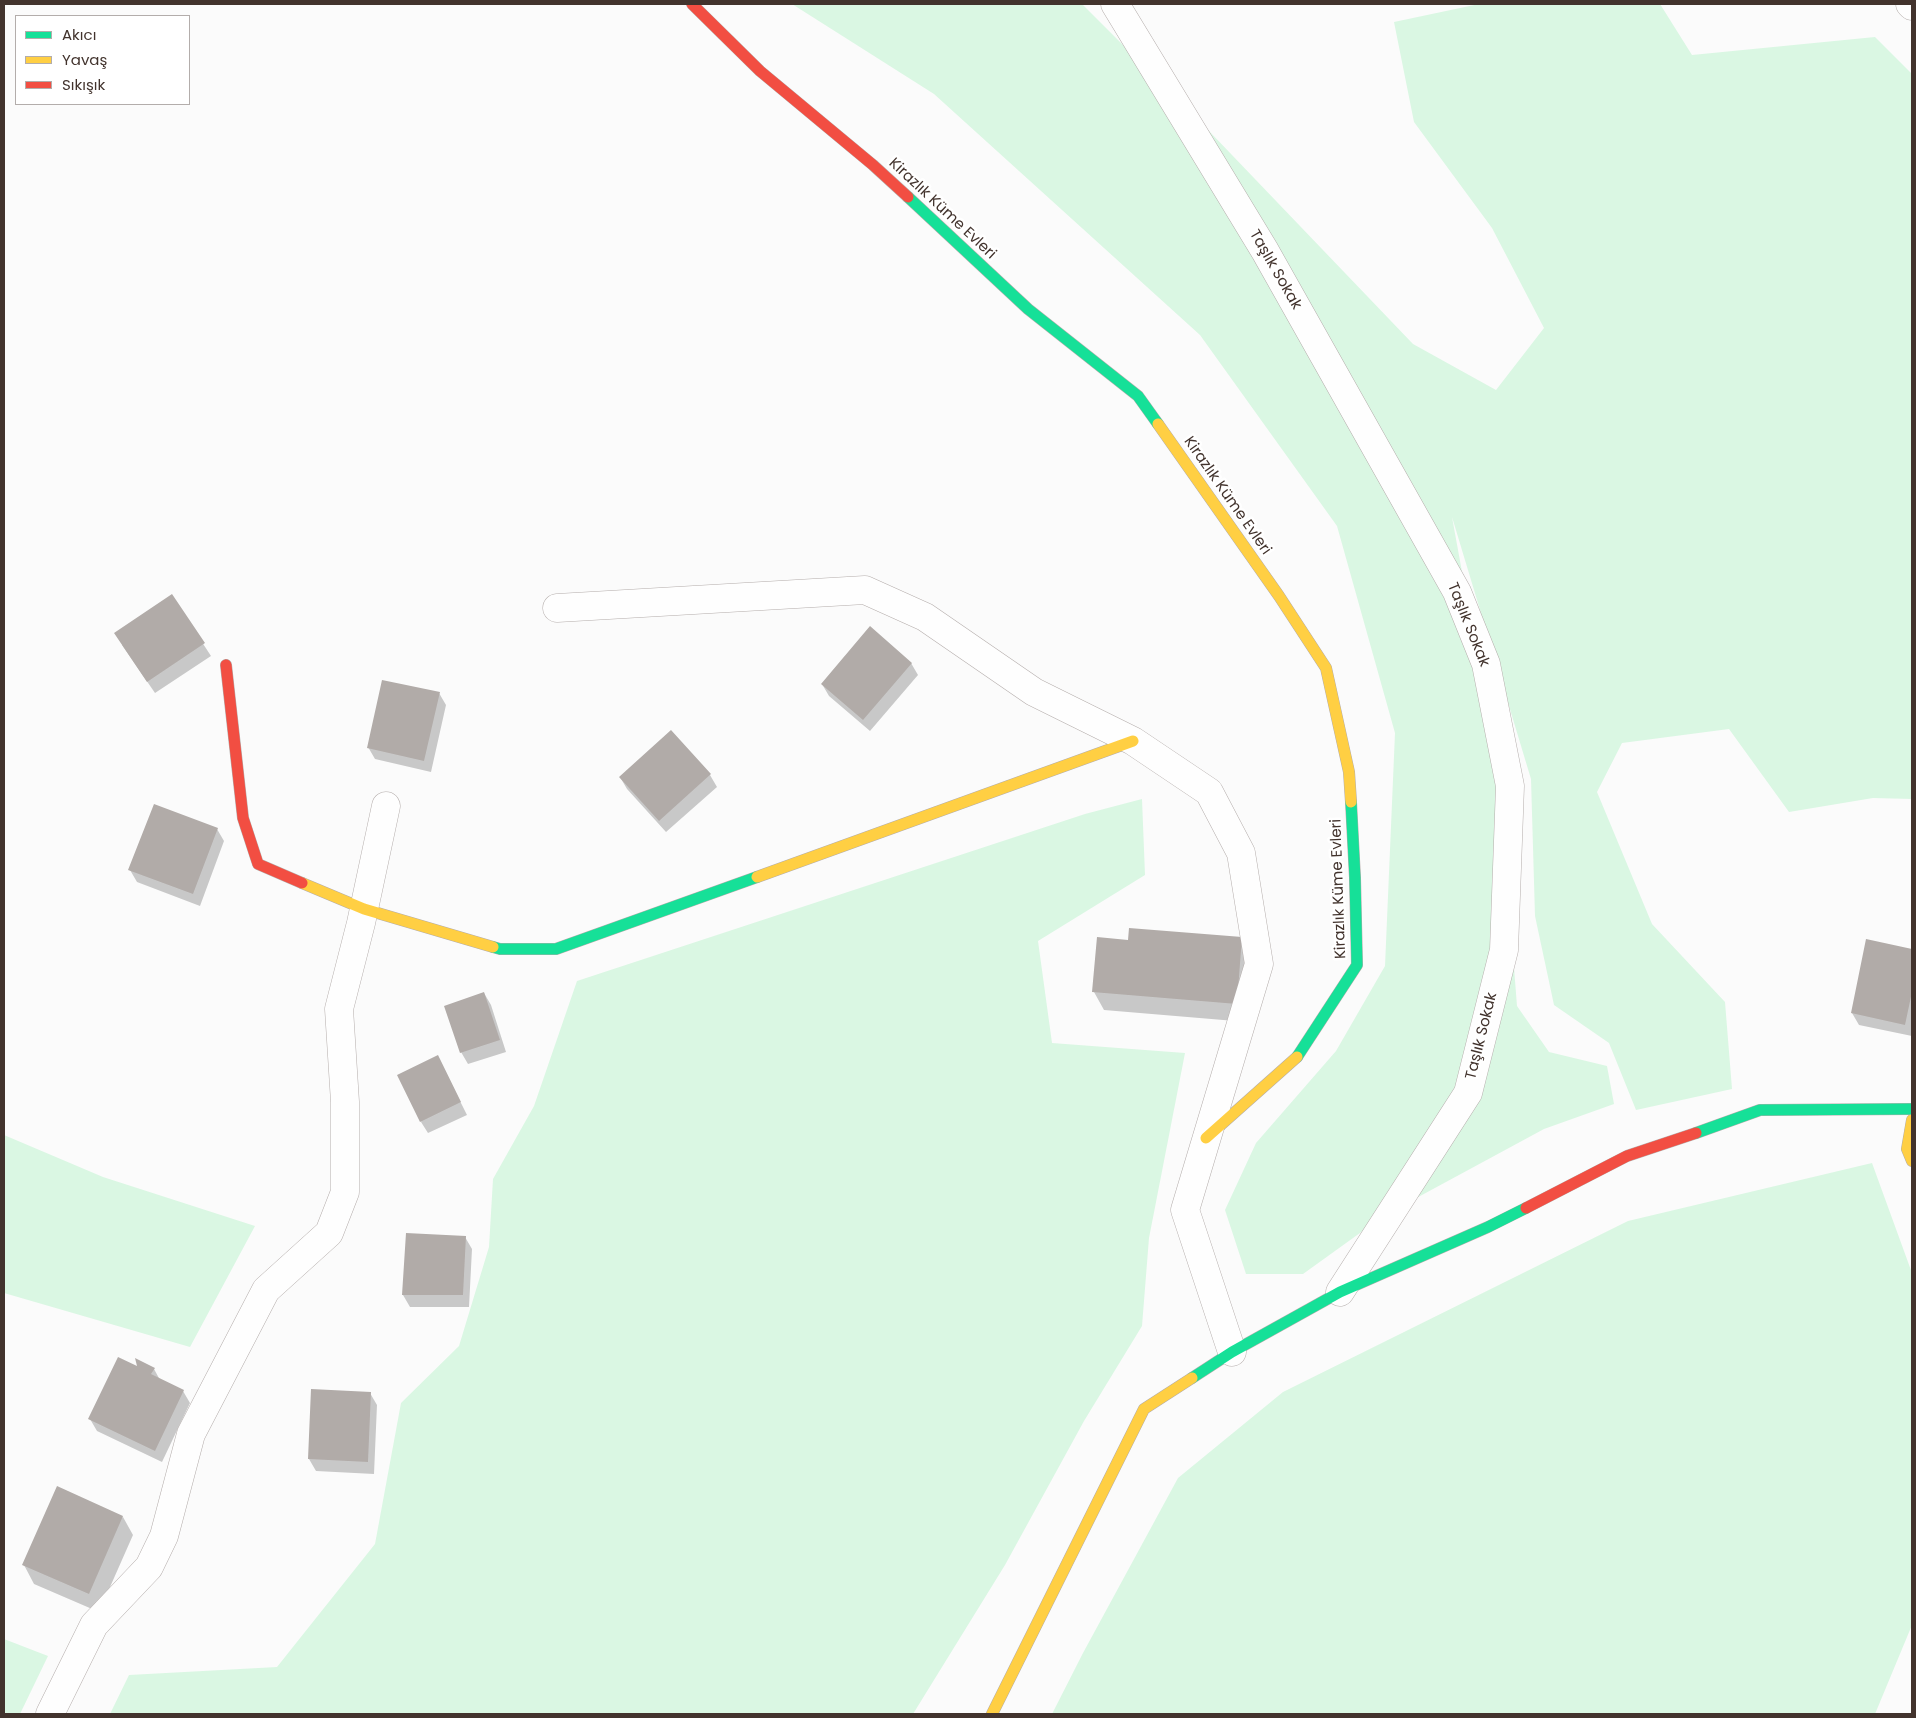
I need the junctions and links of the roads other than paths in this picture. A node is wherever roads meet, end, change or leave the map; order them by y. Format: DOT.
graph roads {
  1 [pos="692,4"];
  2 [pos="1115,4"];
  3 [pos="557,608"];
  4 [pos="226,665"];
  5 [pos="1133,740"];
  6 [pos="386,806"];
  7 [pos="364,909"];
  8 [pos="1912,1109"];
  9 [pos="1912,1120"];
  10 [pos="1206,1138"];
  11 [pos="1912,1161"];
  12 [pos="1340,1292"];
  13 [pos="1232,1352"];
  14 [pos="50,1714"];
  15 [pos="992,1714"];
  1 -- 10 [label="street, Kirazlık Küme Evleri"];
  2 -- 12 [label="street, Taşlık Sokak"];
  3 -- 5 [label="street"];
  4 -- 7 [label="street"];
  5 -- 7 [label="street"];
  5 -- 10 [label="street"];
  6 -- 7 [label="street"];
  7 -- 14 [label="street"];
  8 -- 12 [label="street"];
  9 -- 11 [label="street"];
  10 -- 13 [label="street"];
  12 -- 13 [label="street"];
  13 -- 15 [label="street"];
}
